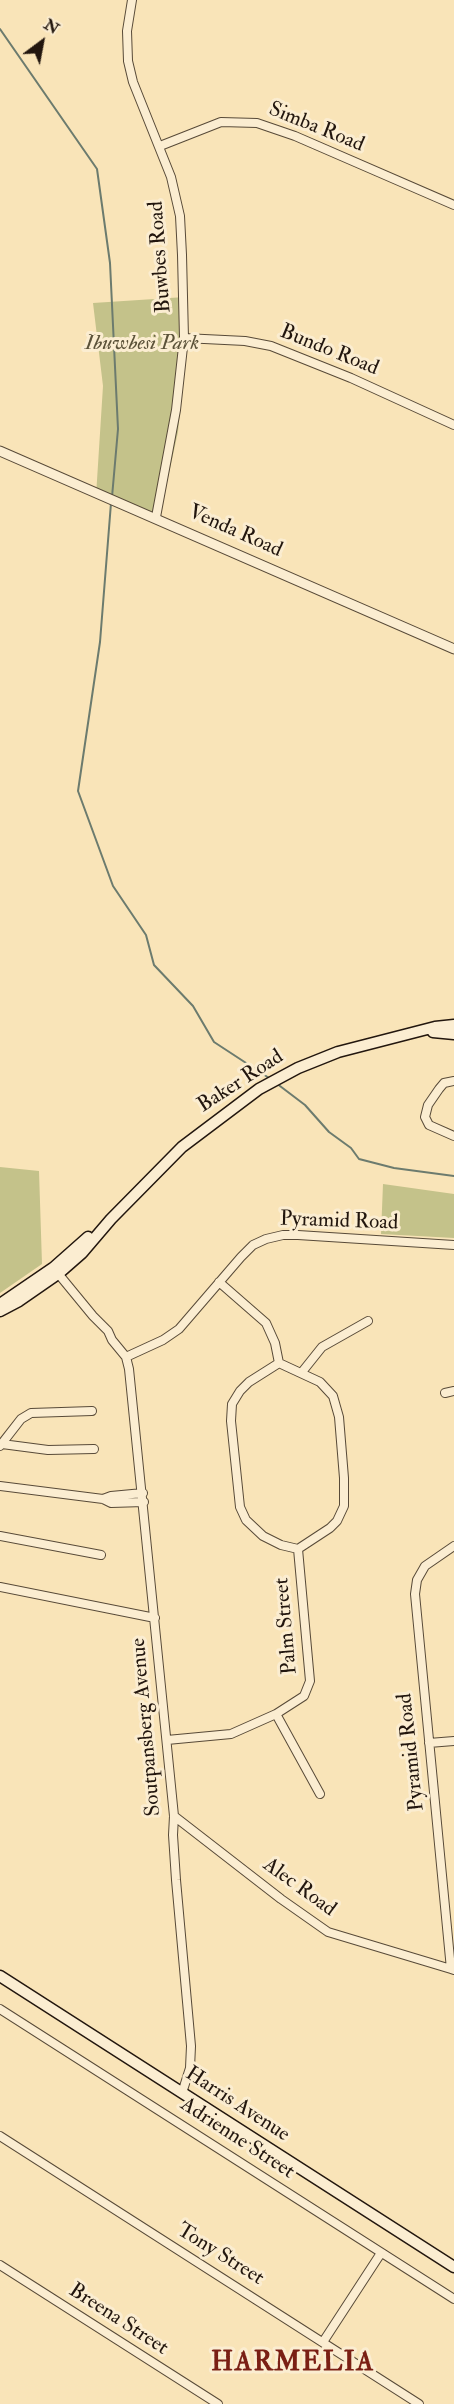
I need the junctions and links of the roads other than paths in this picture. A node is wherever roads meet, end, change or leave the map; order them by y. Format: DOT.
graph roads {
  1 [pos="132,0"];
  2 [pos="160,146"];
  3 [pos="454,205"];
  4 [pos="184,338"];
  5 [pos="454,425"];
  6 [pos="0,451"];
  7 [pos="156,517"];
  8 [pos="454,649"];
  9 [pos="454,1025"];
  10 [pos="423,1030"];
  11 [pos="454,1034"];
  12 [pos="454,1081"];
  13 [pos="454,1136"];
  14 [pos="454,1245"];
  15 [pos="55,1271"];
  16 [pos="219,1282"];
  17 [pos="0,1304"];
  18 [pos="0,1311"];
  19 [pos="368,1321"];
  20 [pos="126,1357"];
  21 [pos="279,1363"];
  22 [pos="302,1372"];
  23 [pos="454,1392"];
  24 [pos="445,1393"];
  25 [pos="92,1411"];
  26 [pos="1,1445"];
  27 [pos="94,1449"];
  28 [pos="0,1486"];
  29 [pos="143,1492"];
  30 [pos="104,1499"];
  31 [pos="144,1502"];
  32 [pos="0,1536"];
  33 [pos="454,1546"];
  34 [pos="298,1550"];
  35 [pos="100,1555"];
  36 [pos="0,1587"];
  37 [pos="155,1618"];
  38 [pos="276,1713"];
  39 [pos="167,1740"];
  40 [pos="454,1741"];
  41 [pos="429,1743"];
  42 [pos="320,1794"];
  43 [pos="174,1816"];
  44 [pos="453,1970"];
  45 [pos="0,1976"];
  46 [pos="0,2009"];
  47 [pos="182,2093"];
  48 [pos="0,2136"];
  49 [pos="381,2253"];
  50 [pos="0,2265"];
  51 [pos="454,2267"];
  52 [pos="454,2299"];
  53 [pos="323,2342"];
  54 [pos="218,2404"];
  55 [pos="419,2404"];
  1 -- 2 [label="street, Buwbes Road"];
  2 -- 3 [label="street, Simba Road"];
  2 -- 4 [label="street, Buwbes Road"];
  4 -- 5 [label="street, Bundo Road"];
  4 -- 7 [label="street, Buwbes Road"];
  6 -- 7 [label="street, Venda Road"];
  7 -- 8 [label="street, Venda Road"];
  9 -- 10 [label="main road, Baker Road"];
  10 -- 11 [label="main road, Baker Road"];
  10 -- 15 [label="main road, Baker Road"];
  12 -- 13 [label="street"];
  14 -- 16 [label="street, Pyramid Road"];
  15 -- 17 [label="main road, Baker Road"];
  15 -- 18 [label="main road, Baker Road"];
  15 -- 20 [label="street"];
  16 -- 20 [label="street, Pyramid Road"];
  16 -- 21 [label="street"];
  19 -- 22 [label="street"];
  20 -- 29 [label="street, Soutpansberg Avenue"];
  21 -- 22 [label="street"];
  21 -- 34 [label="street"];
  22 -- 34 [label="street"];
  23 -- 24 [label="street"];
  25 -- 26 [label="street"];
  26 -- 27 [label="street"];
  28 -- 30 [label="street"];
  29 -- 30 [label="street"];
  29 -- 31 [label="street, Soutpansberg Avenue"];
  30 -- 31 [label="street"];
  31 -- 37 [label="street, Soutpansberg Avenue"];
  32 -- 35 [label="street"];
  33 -- 41 [label="street, Pyramid Road"];
  34 -- 38 [label="street, Palm Street"];
  36 -- 37 [label="street"];
  37 -- 39 [label="street, Soutpansberg Avenue"];
  38 -- 39 [label="street, Palm Street"];
  38 -- 42 [label="street"];
  39 -- 43 [label="street, Soutpansberg Avenue"];
  40 -- 41 [label="street"];
  41 -- 44 [label="street, Pyramid Road"];
  43 -- 44 [label="street, Alec Road"];
  43 -- 47 [label="street, Soutpansberg Avenue"];
  45 -- 47 [label="main road, Harris Avenue"];
  46 -- 49 [label="street, Adrienne Street"];
  47 -- 51 [label="main road, Harris Avenue"];
  48 -- 53 [label="street, Tony Street"];
  49 -- 52 [label="street, Adrienne Street"];
  49 -- 53 [label="street"];
  50 -- 54 [label="street, Breena Street"];
  53 -- 55 [label="street, Tony Street"];
}
